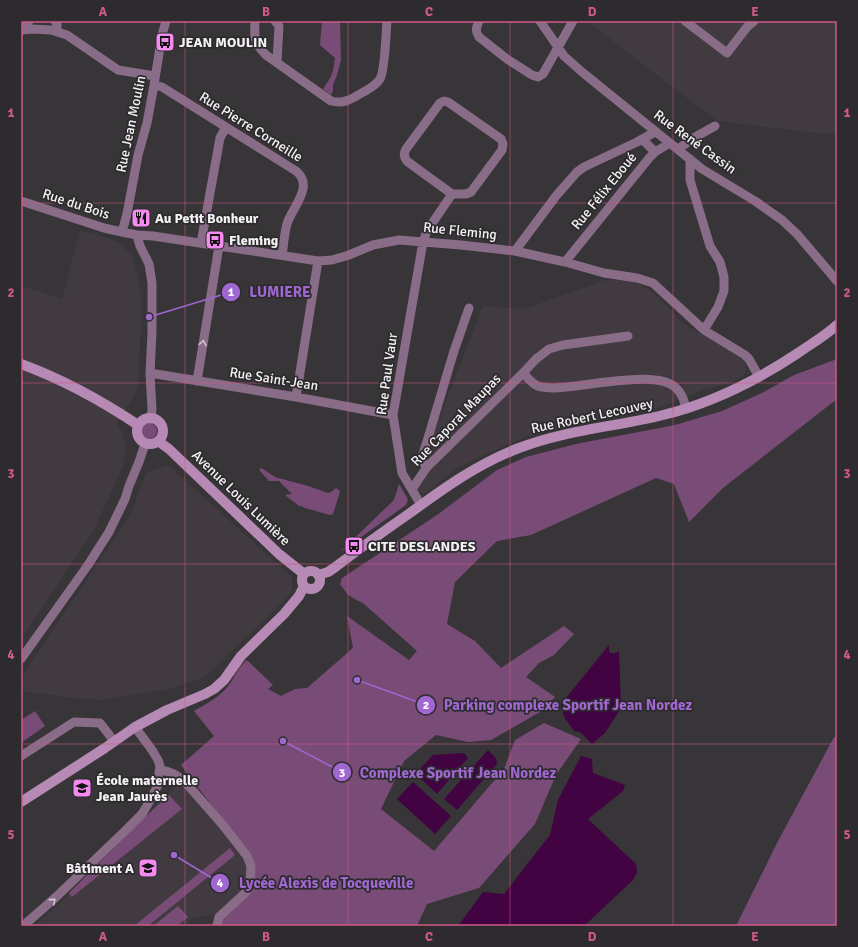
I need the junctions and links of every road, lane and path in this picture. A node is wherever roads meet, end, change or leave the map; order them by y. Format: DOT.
graph roads {
  1 [pos="29,21"];
  2 [pos="55,21"];
  3 [pos="166,21"];
  4 [pos="255,21"];
  5 [pos="275,21"];
  6 [pos="387,21"];
  7 [pos="479,21"];
  8 [pos="540,21"];
  9 [pos="573,21"];
  10 [pos="685,21"];
  11 [pos="754,21"];
  12 [pos="22,30"];
  13 [pos="56,32"];
  14 [pos="558,47"];
  15 [pos="276,62"];
  16 [pos="155,81"];
  17 [pos="714,126"];
  18 [pos="226,127"];
  19 [pos="655,132"];
  20 [pos="642,139"];
  21 [pos="670,143"];
  22 [pos="678,149"];
  23 [pos="655,152"];
  24 [pos="690,159"];
  25 [pos="452,194"];
  26 [pos="21,201"];
  27 [pos="122,232"];
  28 [pos="137,235"];
  29 [pos="423,242"];
  30 [pos="201,243"];
  31 [pos="219,246"];
  32 [pos="515,251"];
  33 [pos="282,255"];
  34 [pos="318,262"];
  35 [pos="565,262"];
  36 [pos="837,281"];
  37 [pos="469,308"];
  38 [pos="837,325"];
  39 [pos="704,330"];
  40 [pos="628,336"];
  41 [pos="21,364"];
  42 [pos="523,373"];
  43 [pos="150,374"];
  44 [pos="759,377"];
  45 [pos="197,381"];
  46 [pos="296,397"];
  47 [pos="686,409"];
  48 [pos="393,415"];
  49 [pos="151,418"];
  50 [pos="138,425"];
  51 [pos="158,441"];
  52 [pos="145,444"];
  53 [pos="427,467"];
  54 [pos="412,489"];
  55 [pos="422,505"];
  56 [pos="304,574"];
  57 [pos="318,575"];
  58 [pos="304,586"];
  59 [pos="21,659"];
  60 [pos="134,727"];
  61 [pos="114,741"];
  62 [pos="21,756"];
  63 [pos="160,770"];
  64 [pos="21,802"];
  65 [pos="23,926"];
  66 [pos="218,926"];
  1 -- 12 [label="street"];
  2 -- 13 [label="street"];
  3 -- 16 [label="street, Rue Jean Moulin"];
  4 -- 15 [label="street"];
  5 -- 15 [label="street"];
  6 -- 15 [label="street"];
  7 -- 14 [label="street"];
  8 -- 14 [label="street, Rue René Cassin"];
  9 -- 14 [label="street"];
  10 -- 11 [label="street"];
  12 -- 13 [label="street, Rue Pierre Corneille"];
  13 -- 16 [label="street, Rue Pierre Corneille"];
  14 -- 19 [label="street, Rue René Cassin"];
  16 -- 18 [label="street, Rue Pierre Corneille"];
  16 -- 27 [label="street, Rue Jean Moulin"];
  17 -- 22 [label="street"];
  18 -- 30 [label="street"];
  18 -- 33 [label="street, Rue Pierre Corneille"];
  19 -- 20 [label="street"];
  19 -- 21 [label="street, Rue René Cassin"];
  20 -- 23 [label="street"];
  20 -- 32 [label="street"];
  21 -- 22 [label="street, Rue René Cassin"];
  21 -- 23 [label="street, Rue Félix Eboué"];
  22 -- 24 [label="street, Rue René Cassin"];
  23 -- 35 [label="street, Rue Félix Eboué"];
  24 -- 36 [label="street, Rue René Cassin"];
  24 -- 39 [label="street"];
  25 -- 25 [label="street"];
  25 -- 29 [label="street, Rue Paul Vaur"];
  26 -- 27 [label="street, Rue du Bois"];
  27 -- 28 [label="street, Rue Fleming"];
  28 -- 30 [label="street, Rue Fleming"];
  28 -- 43 [label="street"];
  29 -- 32 [label="street, Rue Fleming"];
  29 -- 34 [label="street, Rue Fleming"];
  29 -- 48 [label="street, Rue Paul Vaur"];
  30 -- 31 [label="street, Rue Fleming"];
  31 -- 33 [label="street, Rue Fleming"];
  45 -- 31 [label="street, one-way"];
  32 -- 35 [label="street, Rue Fleming"];
  33 -- 34 [label="street, Rue Fleming"];
  34 -- 46 [label="street"];
  35 -- 39 [label="street, Rue Fleming"];
  37 -- 53 [label="street"];
  38 -- 44 [label="street, Rue Robert Lecouvey"];
  39 -- 44 [label="street, Rue Fleming"];
  40 -- 42 [label="street, Rue Caporal Maupas"];
  41 -- 50 [label="street"];
  42 -- 47 [label="street, Rue Caporal Maupas"];
  42 -- 53 [label="street, Rue Caporal Maupas"];
  43 -- 45 [label="street, Rue Saint-Jean"];
  43 -- 49 [label="street"];
  44 -- 47 [label="street, Rue Robert Lecouvey"];
  45 -- 46 [label="street, Rue Saint-Jean"];
  46 -- 48 [label="street, Rue Saint-Jean"];
  47 -- 55 [label="street, Rue Robert Lecouvey"];
  48 -- 54 [label="street, Rue Paul Vaur"];
  49 -- 50 [label="street"];
  49 -- 51 [label="street"];
  50 -- 52 [label="street"];
  51 -- 52 [label="street"];
  51 -- 56 [label="street, Avenue Louis Lumière"];
  52 -- 59 [label="street"];
  53 -- 54 [label="street, Rue Caporal Maupas"];
  54 -- 55 [label="street, Rue Paul Vaur"];
  55 -- 57 [label="street, Rue Robert Lecouvey"];
  56 -- 57 [label="street"];
  56 -- 58 [label="street"];
  57 -- 58 [label="street"];
  58 -- 60 [label="street"];
  60 -- 61 [label="street"];
  60 -- 63 [label="street"];
  61 -- 62 [label="street"];
  61 -- 64 [label="street"];
  65 -- 63 [label="street, one-way"];
  63 -- 66 [label="street"];
}
